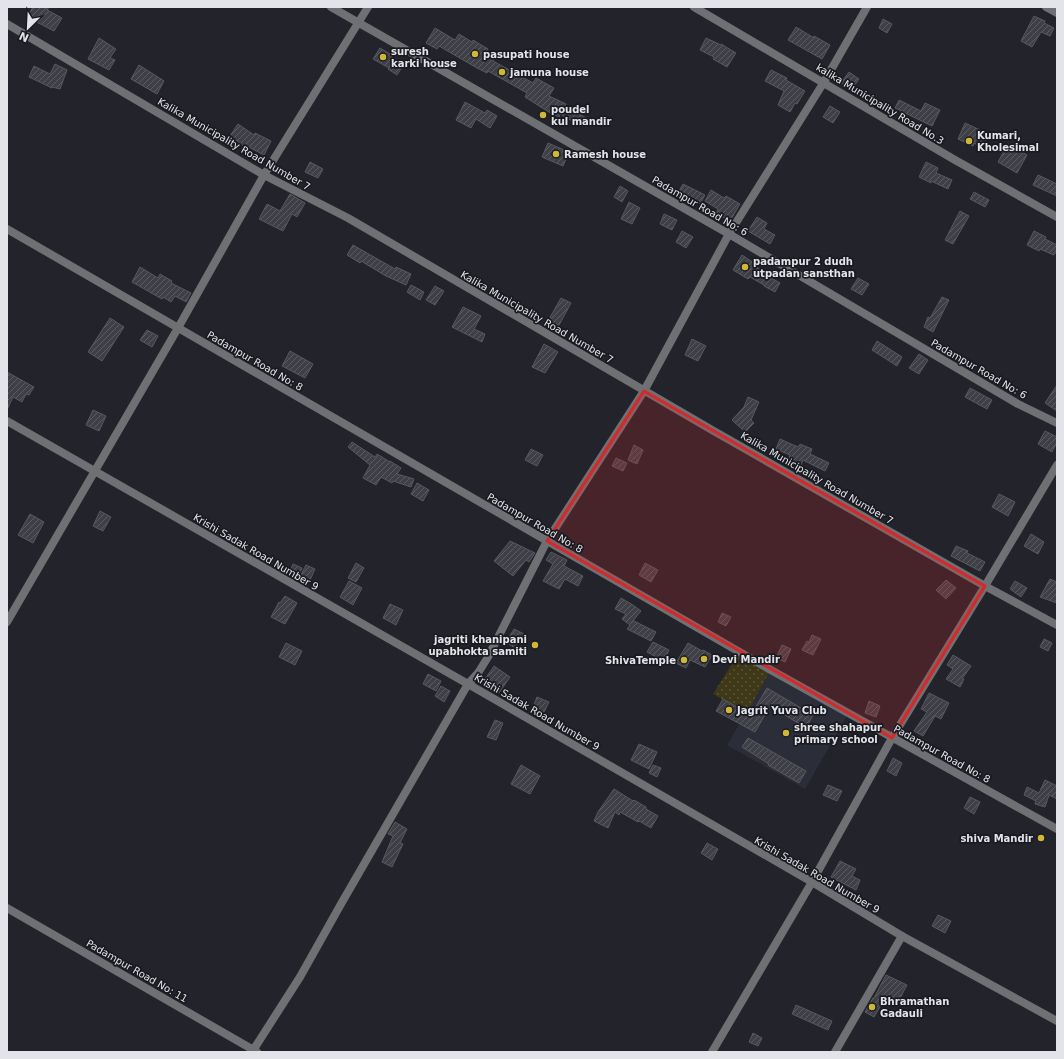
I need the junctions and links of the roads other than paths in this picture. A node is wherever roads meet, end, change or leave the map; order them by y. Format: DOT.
graph roads {
  1 [pos="331,7"];
  2 [pos="368,7"];
  3 [pos="694,7"];
  4 [pos="867,7"];
  5 [pos="1046,7"];
  6 [pos="1057,13"];
  7 [pos="359,23"];
  8 [pos="7,24"];
  9 [pos="824,82"];
  10 [pos="264,175"];
  11 [pos="1057,217"];
  12 [pos="7,229"];
  13 [pos="728,234"];
  14 [pos="178,328"];
  15 [pos="644,391"];
  16 [pos="7,421"];
  17 [pos="1057,423"];
  18 [pos="1057,465"];
  19 [pos="94,471"];
  20 [pos="547,541"];
  21 [pos="985,586"];
  22 [pos="7,622"];
  23 [pos="1057,625"];
  24 [pos="468,684"];
  25 [pos="892,738"];
  26 [pos="1057,828"];
  27 [pos="812,882"];
  28 [pos="7,908"];
  29 [pos="902,936"];
  30 [pos="1057,1021"];
  31 [pos="254,1051"];
  32 [pos="712,1052"];
  33 [pos="835,1052"];
  1 -- 7 [label="street, Padampur Road No: 6"];
  2 -- 7 [label="street"];
  3 -- 9 [label="street, kalika Municipality Road No.3"];
  4 -- 9 [label="street"];
  5 -- 6 [label="street"];
  7 -- 10 [label="street"];
  7 -- 13 [label="street, Padampur Road No: 6"];
  8 -- 10 [label="street, Kalika Municipality Road Number 7"];
  9 -- 11 [label="street, kalika Municipality Road No.3"];
  9 -- 13 [label="street"];
  10 -- 14 [label="street"];
  10 -- 15 [label="street, Kalika Municipality Road Number 7"];
  12 -- 14 [label="street, Padampur Road No: 8"];
  13 -- 15 [label="street"];
  13 -- 17 [label="street, Padampur Road No: 6"];
  14 -- 19 [label="street"];
  14 -- 20 [label="street, Padampur Road No: 8"];
  15 -- 20 [label="street"];
  15 -- 21 [label="street, Kalika Municipality Road Number 7"];
  16 -- 19 [label="street, Krishi Sadak Road Number 9"];
  18 -- 21 [label="street"];
  19 -- 22 [label="street"];
  19 -- 24 [label="street, Krishi Sadak Road Number 9"];
  20 -- 24 [label="street"];
  20 -- 25 [label="street, Padampur Road No: 8"];
  21 -- 23 [label="street, Kalika Municipality Road Number 7"];
  21 -- 25 [label="street"];
  24 -- 27 [label="street, Krishi Sadak Road Number 9"];
  24 -- 31 [label="street"];
  25 -- 26 [label="street, Padampur Road No: 8"];
  25 -- 27 [label="street"];
  27 -- 29 [label="street, Krishi Sadak Road Number 9"];
  27 -- 32 [label="street"];
  28 -- 31 [label="street, Padampur Road No: 11"];
  29 -- 30 [label="street, Krishi Sadak Road Number 9"];
  29 -- 33 [label="street"];
}
